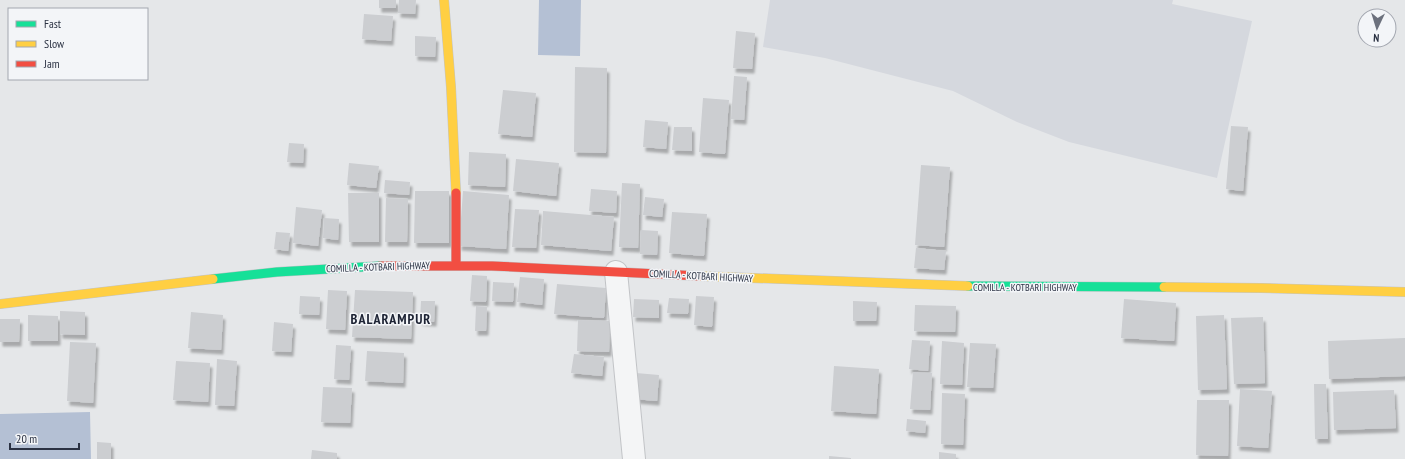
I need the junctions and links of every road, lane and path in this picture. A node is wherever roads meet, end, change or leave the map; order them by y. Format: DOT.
graph roads {
  1 [pos="444,0"];
  2 [pos="456,266"];
  3 [pos="616,272"];
  4 [pos="1405,292"];
  5 [pos="0,304"];
  6 [pos="634,459"];
  1 -- 2 [label="main road"];
  2 -- 3 [label="main road, COMILLA - KOTBARI HIGHWAY"];
  2 -- 5 [label="main road, COMILLA - KOTBARI HIGHWAY"];
  3 -- 4 [label="main road, COMILLA - KOTBARI HIGHWAY"];
  3 -- 6 [label="street"];
}
